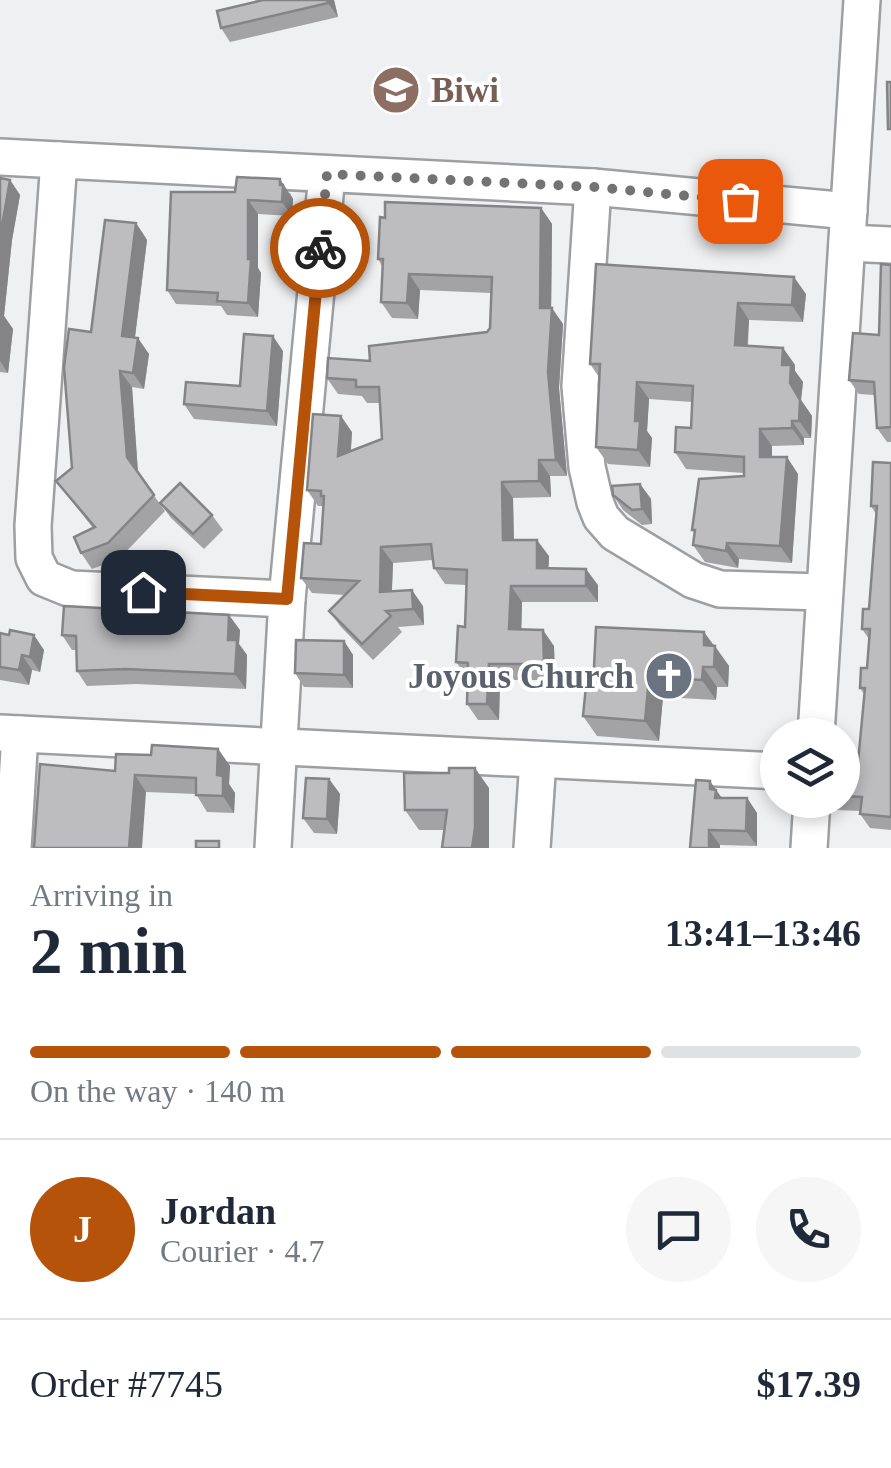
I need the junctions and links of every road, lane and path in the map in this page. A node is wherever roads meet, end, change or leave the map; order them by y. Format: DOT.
graph roads {
  1 [pos="862,0"];
  2 [pos="0,157"];
  3 [pos="59,160"];
  4 [pos="327,174"];
  5 [pos="594,187"];
  6 [pos="848,227"];
  7 [pos="891,245"];
  8 [pos="823,592"];
  9 [pos="287,599"];
  10 [pos="817,718"];
  11 [pos="10,734"];
  12 [pos="279,749"];
  13 [pos="538,760"];
  14 [pos="760,770"];
  15 [pos="811,818"];
  16 [pos="14,848"];
  17 [pos="273,848"];
  18 [pos="532,848"];
  19 [pos="809,848"];
  1 -- 6 [label="street"];
  2 -- 3 [label="street"];
  3 -- 4 [label="street"];
  3 -- 9 [label="street"];
  4 -- 5 [label="street"];
  4 -- 9 [label="street"];
  5 -- 6 [label="street"];
  5 -- 8 [label="street"];
  6 -- 7 [label="street"];
  6 -- 8 [label="street"];
  8 -- 10 [label="street"];
  9 -- 12 [label="street"];
  11 -- 12 [label="street"];
  11 -- 16 [label="street"];
  12 -- 13 [label="street"];
  12 -- 17 [label="street"];
  13 -- 14 [label="street"];
  13 -- 18 [label="street"];
  15 -- 19 [label="street"];
}
